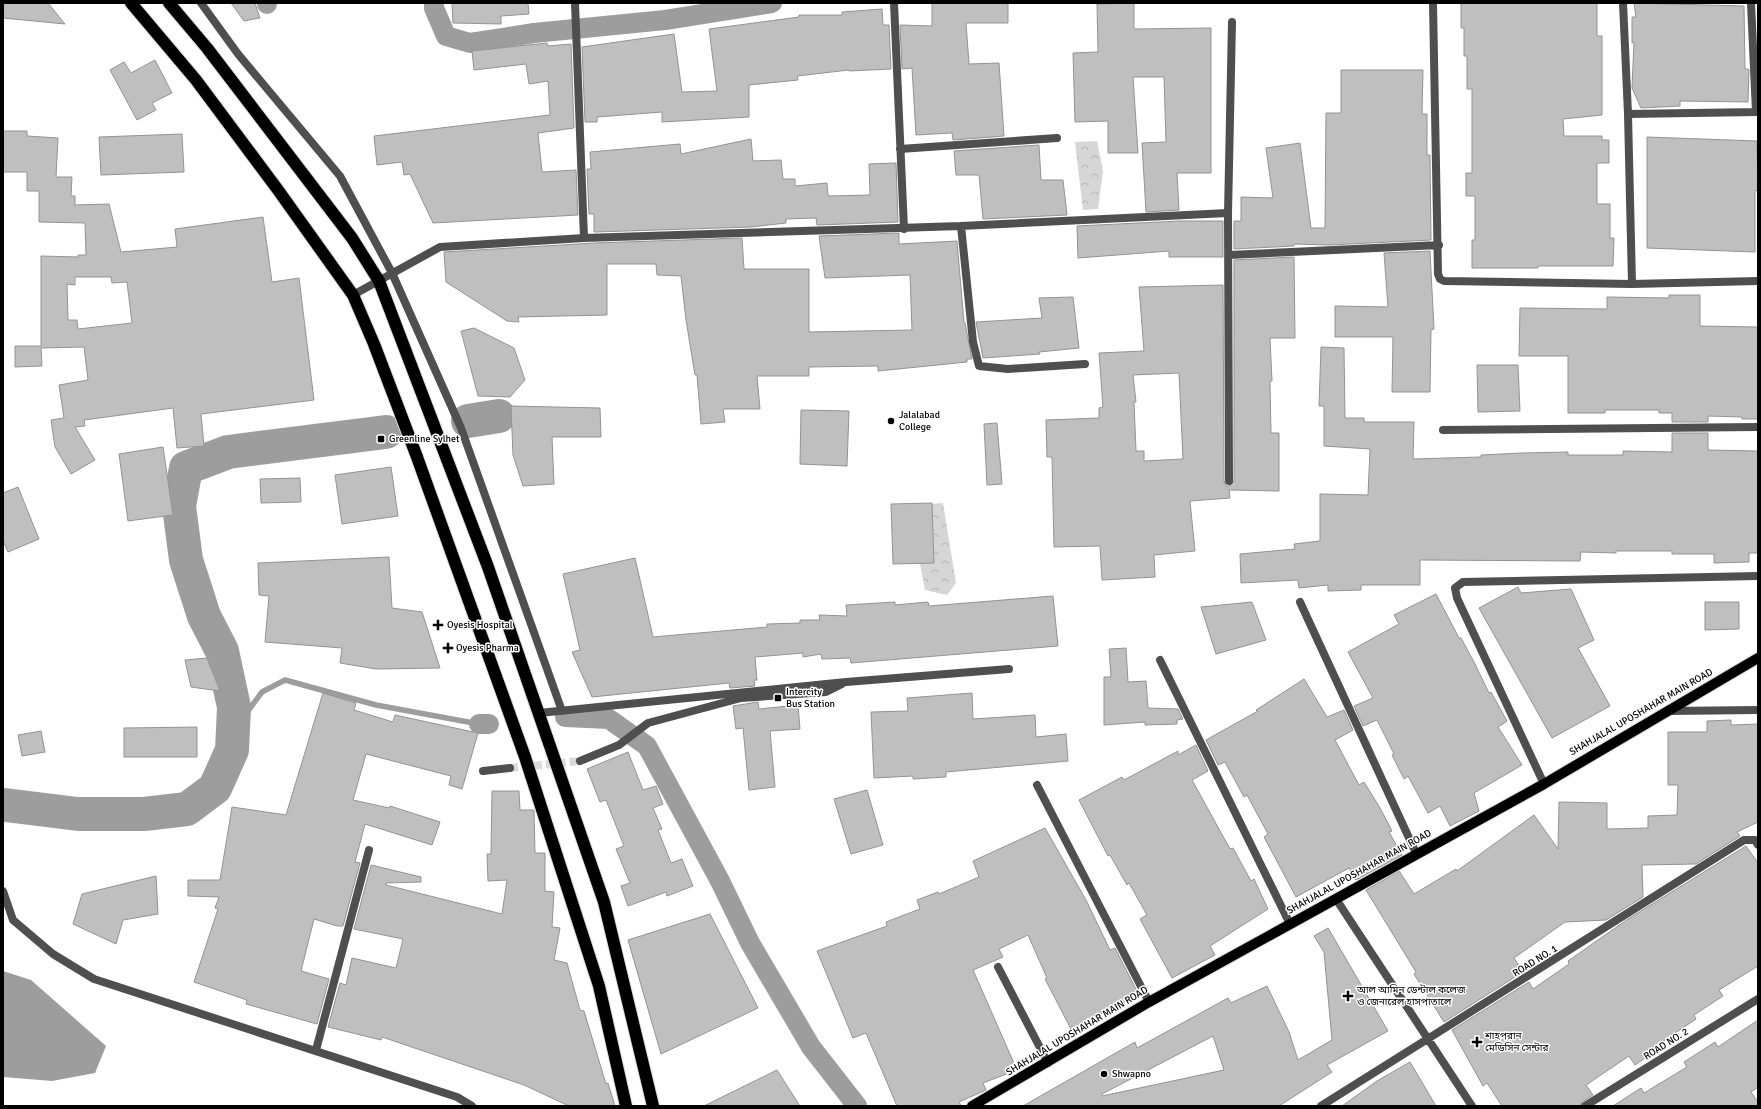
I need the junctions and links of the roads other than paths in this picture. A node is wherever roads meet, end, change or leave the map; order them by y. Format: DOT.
graph roads {
  1 [pos="131,3"];
  2 [pos="169,3"];
  3 [pos="201,3"];
  4 [pos="574,3"];
  5 [pos="894,3"];
  6 [pos="1433,3"];
  7 [pos="1623,3"];
  8 [pos="1751,3"];
  9 [pos="1232,22"];
  10 [pos="1757,112"];
  11 [pos="1628,114"];
  12 [pos="1057,138"];
  13 [pos="900,149"];
  14 [pos="1228,213"];
  15 [pos="961,226"];
  16 [pos="904,229"];
  17 [pos="584,238"];
  18 [pos="1439,246"];
  19 [pos="1229,255"];
  20 [pos="392,273"];
  21 [pos="379,281"];
  22 [pos="1758,281"];
  23 [pos="1632,284"];
  24 [pos="353,295"];
  25 [pos="1085,364"];
  26 [pos="1758,427"];
  27 [pos="1443,430"];
  28 [pos="1229,481"];
  29 [pos="1758,576"];
  30 [pos="1300,602"];
  31 [pos="1758,658"];
  32 [pos="1160,660"];
  33 [pos="1009,669"];
  34 [pos="846,682"];
  35 [pos="562,710"];
  36 [pos="1758,710"];
  37 [pos="1666,711"];
  38 [pos="539,713"];
  39 [pos="580,761"];
  40 [pos="510,768"];
  41 [pos="483,771"];
  42 [pos="1544,784"];
  43 [pos="1037,785"];
  44 [pos="1758,845"];
  45 [pos="369,850"];
  46 [pos="1416,853"];
  47 [pos="3,891"];
  48 [pos="1336,899"];
  49 [pos="1290,924"];
  50 [pos="998,967"];
  51 [pos="1758,999"];
  52 [pos="1148,1002"];
  53 [pos="1429,1040"];
  54 [pos="316,1050"];
  55 [pos="1048,1063"];
  56 [pos="472,1106"];
  57 [pos="626,1106"];
  58 [pos="653,1106"];
  59 [pos="972,1106"];
  60 [pos="1321,1106"];
  61 [pos="1472,1106"];
  62 [pos="1585,1106"];
  1 -- 24 [label="highway"];
  2 -- 21 [label="highway"];
  3 -- 20 [label="street"];
  4 -- 17 [label="street"];
  5 -- 13 [label="street"];
  6 -- 18 [label="street"];
  7 -- 11 [label="street"];
  8 -- 10 [label="street"];
  9 -- 14 [label="street"];
  10 -- 11 [label="street"];
  11 -- 23 [label="street"];
  12 -- 13 [label="street"];
  13 -- 16 [label="street"];
  14 -- 15 [label="street"];
  14 -- 19 [label="street"];
  15 -- 16 [label="street"];
  15 -- 25 [label="street"];
  16 -- 17 [label="street"];
  17 -- 20 [label="street"];
  18 -- 19 [label="street"];
  18 -- 23 [label="street"];
  19 -- 28 [label="street"];
  20 -- 21 [label="street"];
  20 -- 35 [label="street"];
  21 -- 24 [label="street"];
  21 -- 38 [label="highway"];
  22 -- 23 [label="street"];
  24 -- 57 [label="highway"];
  26 -- 27 [label="street"];
  29 -- 42 [label="street"];
  30 -- 46 [label="street"];
  31 -- 37 [label="main road, SHAHJALAL UPOSHAHAR MAIN ROAD"];
  32 -- 49 [label="street"];
  33 -- 34 [label="street"];
  34 -- 35 [label="street"];
  34 -- 39 [label="street"];
  35 -- 38 [label="street"];
  36 -- 37 [label="street"];
  37 -- 42 [label="main road, SHAHJALAL UPOSHAHAR MAIN ROAD"];
  38 -- 58 [label="highway"];
  40 -- 41 [label="street"];
  42 -- 46 [label="main road, SHAHJALAL UPOSHAHAR MAIN ROAD"];
  43 -- 52 [label="street"];
  44 -- 53 [label="street, ROAD NO. 1"];
  45 -- 54 [label="street"];
  46 -- 48 [label="main road, SHAHJALAL UPOSHAHAR MAIN ROAD"];
  47 -- 54 [label="street"];
  48 -- 49 [label="main road, SHAHJALAL UPOSHAHAR MAIN ROAD"];
  48 -- 53 [label="street"];
  49 -- 52 [label="main road, SHAHJALAL UPOSHAHAR MAIN ROAD"];
  50 -- 55 [label="street"];
  51 -- 62 [label="street, ROAD NO. 2"];
  52 -- 55 [label="main road, SHAHJALAL UPOSHAHAR MAIN ROAD"];
  53 -- 60 [label="street, ROAD NO. 1"];
  53 -- 61 [label="street"];
  54 -- 56 [label="street"];
  55 -- 59 [label="main road, SHAHJALAL UPOSHAHAR MAIN ROAD"];
}
